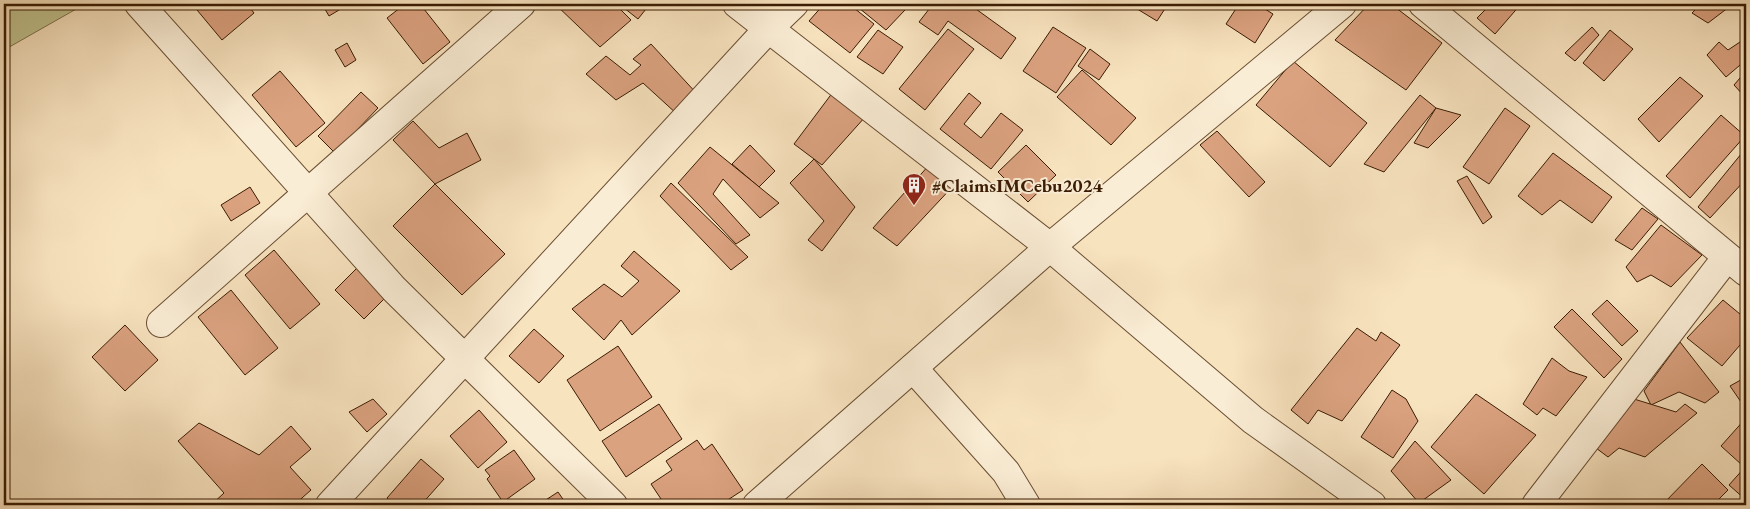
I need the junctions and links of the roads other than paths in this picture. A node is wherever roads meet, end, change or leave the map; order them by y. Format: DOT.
graph roads {
  1 [pos="139,4"];
  2 [pos="521,4"];
  3 [pos="737,4"];
  4 [pos="794,4"];
  5 [pos="1342,4"];
  6 [pos="1423,4"];
  7 [pos="770,28"];
  8 [pos="308,192"];
  9 [pos="1050,247"];
  10 [pos="1737,264"];
  11 [pos="161,323"];
  12 [pos="465,358"];
  13 [pos="914,368"];
  14 [pos="330,505"];
  15 [pos="613,505"];
  16 [pos="757,505"];
  17 [pos="1026,505"];
  18 [pos="1372,505"];
  19 [pos="1536,505"];
  1 -- 8 [label="street"];
  2 -- 8 [label="street"];
  3 -- 7 [label="street"];
  4 -- 7 [label="street"];
  5 -- 9 [label="street"];
  6 -- 10 [label="street"];
  7 -- 9 [label="street"];
  7 -- 12 [label="street"];
  8 -- 11 [label="street"];
  8 -- 12 [label="street"];
  9 -- 13 [label="street"];
  9 -- 18 [label="street"];
  10 -- 19 [label="street"];
  12 -- 14 [label="street"];
  12 -- 15 [label="street"];
  13 -- 16 [label="street"];
  13 -- 17 [label="street"];
}
